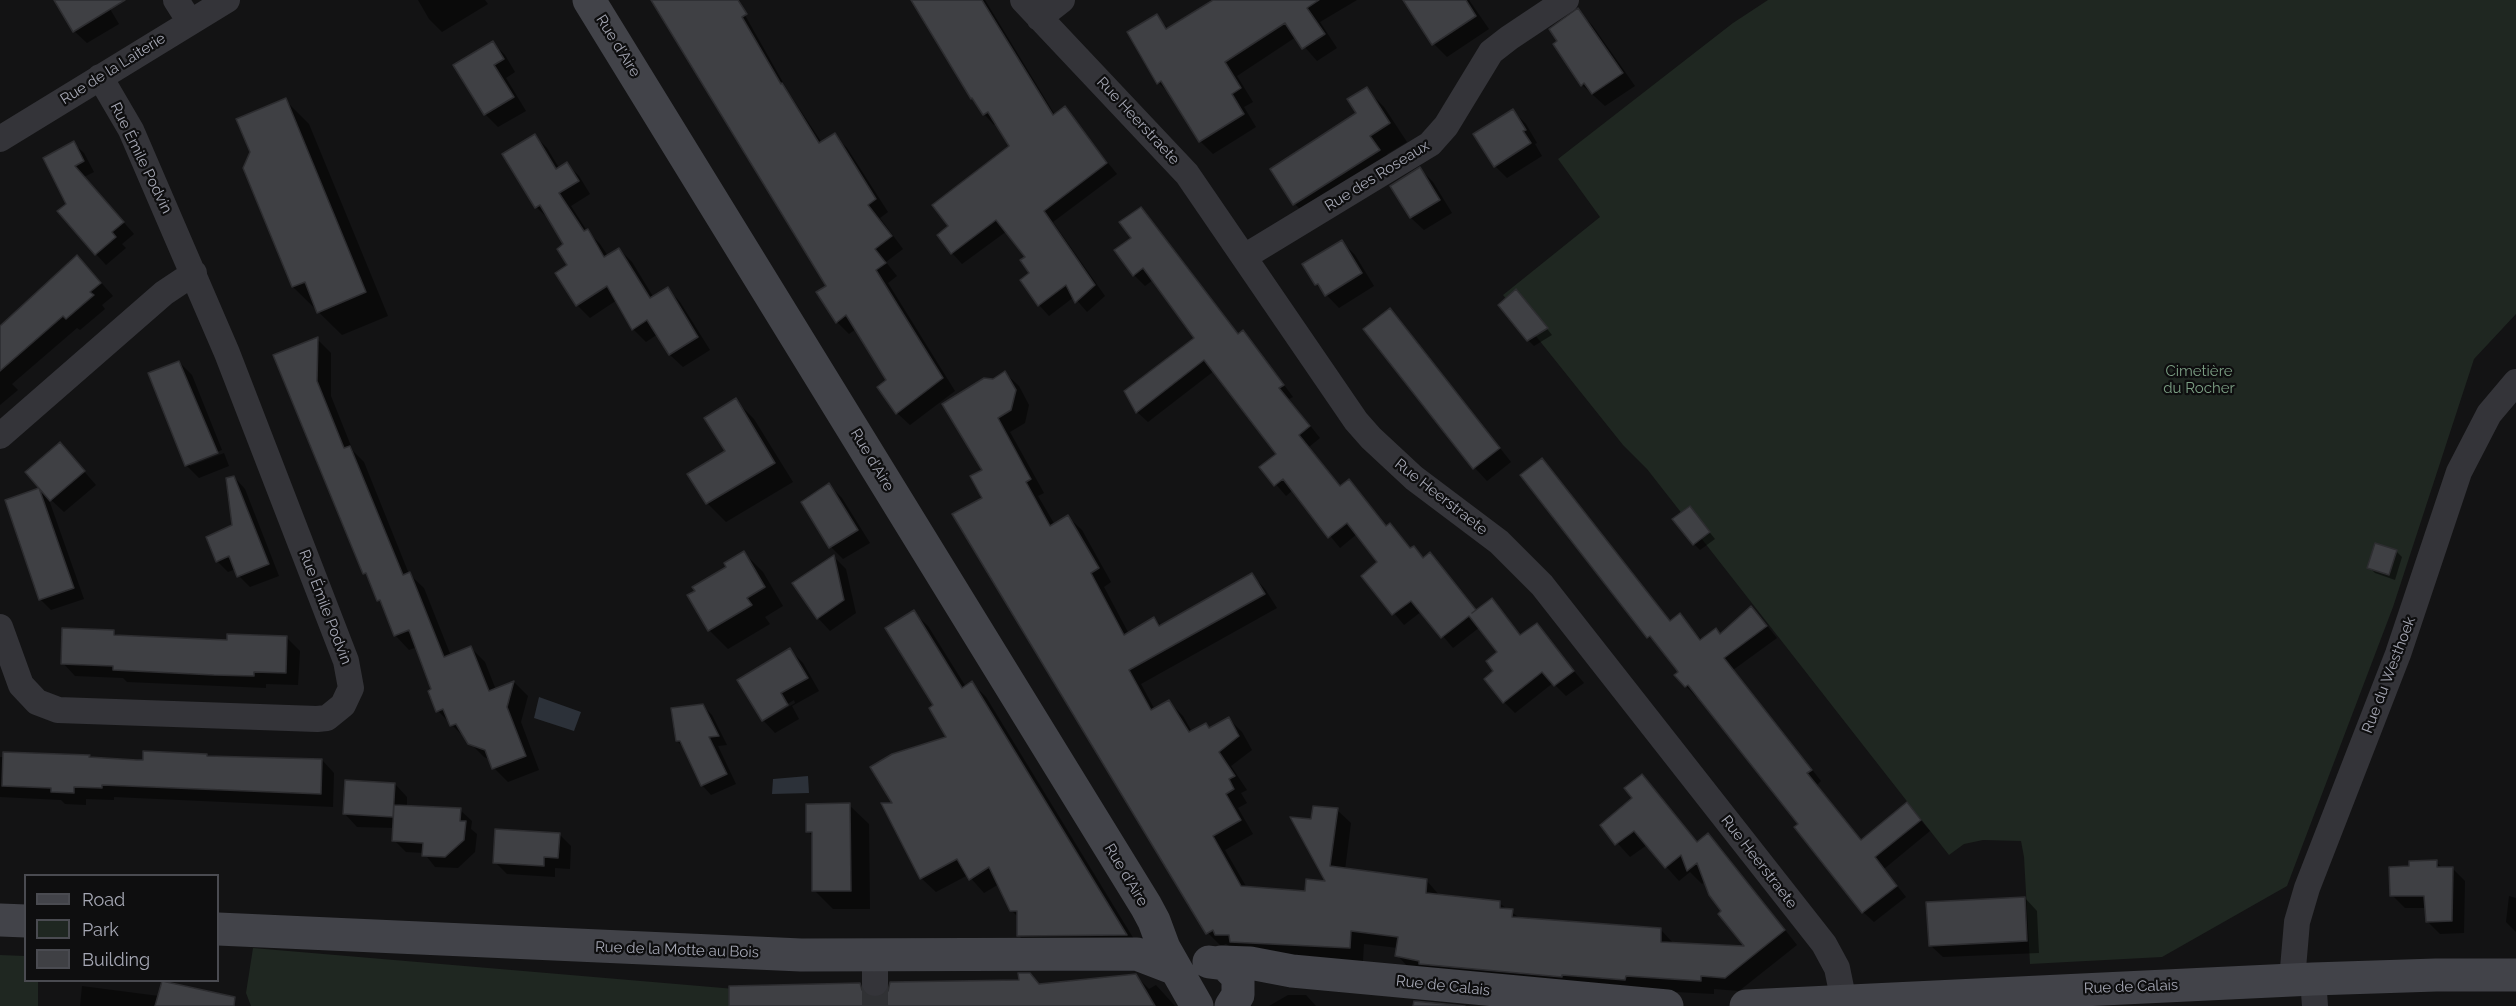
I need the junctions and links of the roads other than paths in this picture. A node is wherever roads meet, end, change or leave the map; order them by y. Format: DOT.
graph roads {
  1 [pos="176,0"];
  2 [pos="227,0"];
  3 [pos="589,0"];
  4 [pos="1062,0"];
  5 [pos="1566,0"];
  6 [pos="1031,9"];
  7 [pos="190,22"];
  8 [pos="100,77"];
  9 [pos="0,138"];
  10 [pos="1244,257"];
  11 [pos="194,273"];
  12 [pos="2516,382"];
  13 [pos="0,436"];
  14 [pos="0,627"];
  15 [pos="0,921"];
  16 [pos="24,921"];
  17 [pos="219,929"];
  18 [pos="1179,960"];
  19 [pos="1292,971"];
  20 [pos="2516,975"];
  21 [pos="2307,988"];
  22 [pos="1235,998"];
  23 [pos="1973,1001"];
  24 [pos="1844,1002"];
  25 [pos="1893,1003"];
  26 [pos="1667,1006"];
  27 [pos="1746,1006"];
  1 -- 7 [label="street"];
  2 -- 7 [label="street, Rue de la Laiterie"];
  3 -- 18 [label="street, Rue d'Aire"];
  4 -- 6 [label="street"];
  5 -- 10 [label="street, Rue des Roseaux"];
  6 -- 10 [label="street, Rue Heerstraete"];
  7 -- 8 [label="street, Rue de la Laiterie"];
  8 -- 9 [label="street, Rue de la Laiterie"];
  8 -- 11 [label="street, Rue Émile Podvin"];
  10 -- 24 [label="street, Rue Heerstraete"];
  11 -- 13 [label="street"];
  11 -- 14 [label="street, Rue Émile Podvin"];
  12 -- 21 [label="street, Rue du Westhoek"];
  15 -- 16 [label="street"];
  17 -- 18 [label="street, Rue de la Motte au Bois"];
  18 -- 19 [label="street, Rue de Calais"];
  18 -- 22 [label="street, Rue d'Aire"];
  19 -- 22 [label="street, Rue de Calais"];
  19 -- 26 [label="street, Rue de Calais"];
  20 -- 21 [label="street, Rue de Calais"];
  21 -- 23 [label="street, Rue de Calais"];
  23 -- 25 [label="street, Rue de Calais"];
  24 -- 25 [label="street, Rue de Calais"];
  24 -- 27 [label="street, Rue de Calais"];
}
